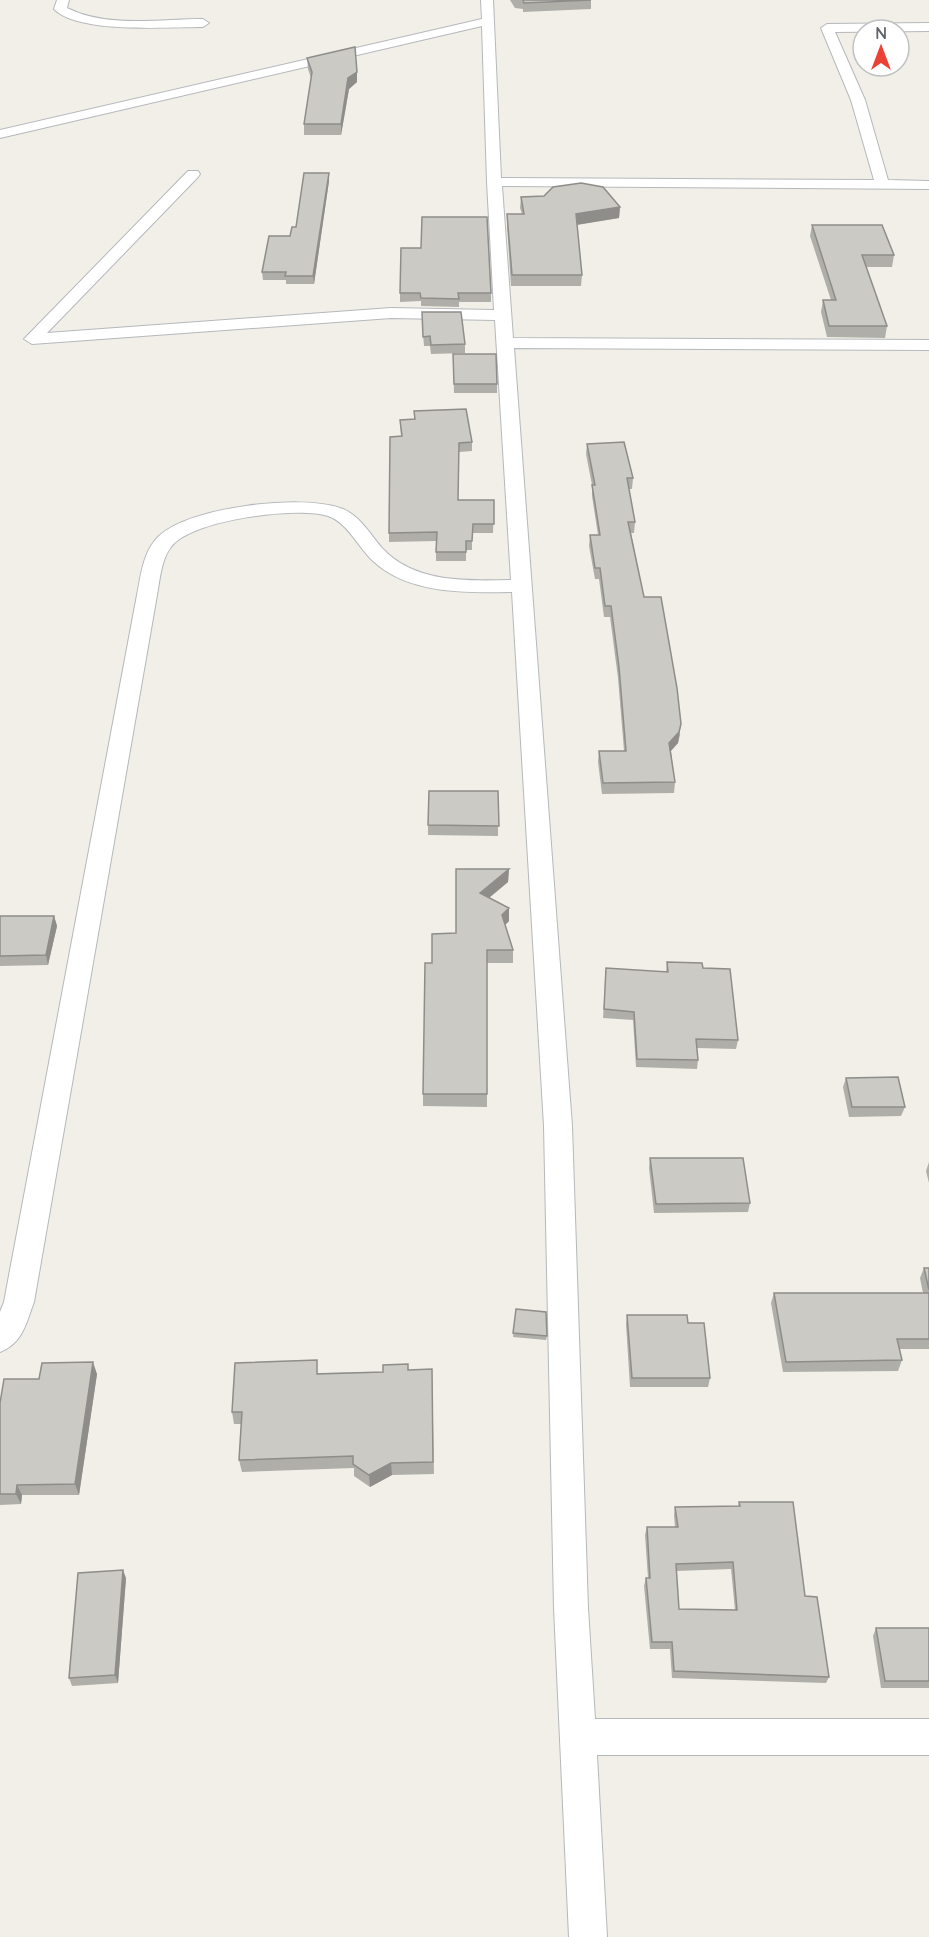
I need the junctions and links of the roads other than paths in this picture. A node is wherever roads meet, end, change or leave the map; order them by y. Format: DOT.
graph roads {
  1 [pos="63,0"];
  2 [pos="487,11"];
  3 [pos="203,23"];
  4 [pos="929,27"];
  5 [pos="0,134"];
  6 [pos="193,174"];
  7 [pos="494,182"];
  8 [pos="882,184"];
  9 [pos="929,185"];
  10 [pos="504,315"];
  11 [pos="506,343"];
  12 [pos="929,345"];
  13 [pos="521,586"];
  14 [pos="0,1338"];
  15 [pos="579,1737"];
  16 [pos="929,1737"];
  17 [pos="588,1937"];
  1 -- 3 [label="street"];
  2 -- 5 [label="street"];
  2 -- 7 [label="street"];
  4 -- 8 [label="street"];
  6 -- 10 [label="street"];
  7 -- 8 [label="street"];
  7 -- 10 [label="street"];
  8 -- 9 [label="street"];
  10 -- 11 [label="street"];
  11 -- 12 [label="street"];
  11 -- 13 [label="street"];
  13 -- 14 [label="street"];
  13 -- 15 [label="street"];
  15 -- 16 [label="street"];
  15 -- 17 [label="street"];
}
